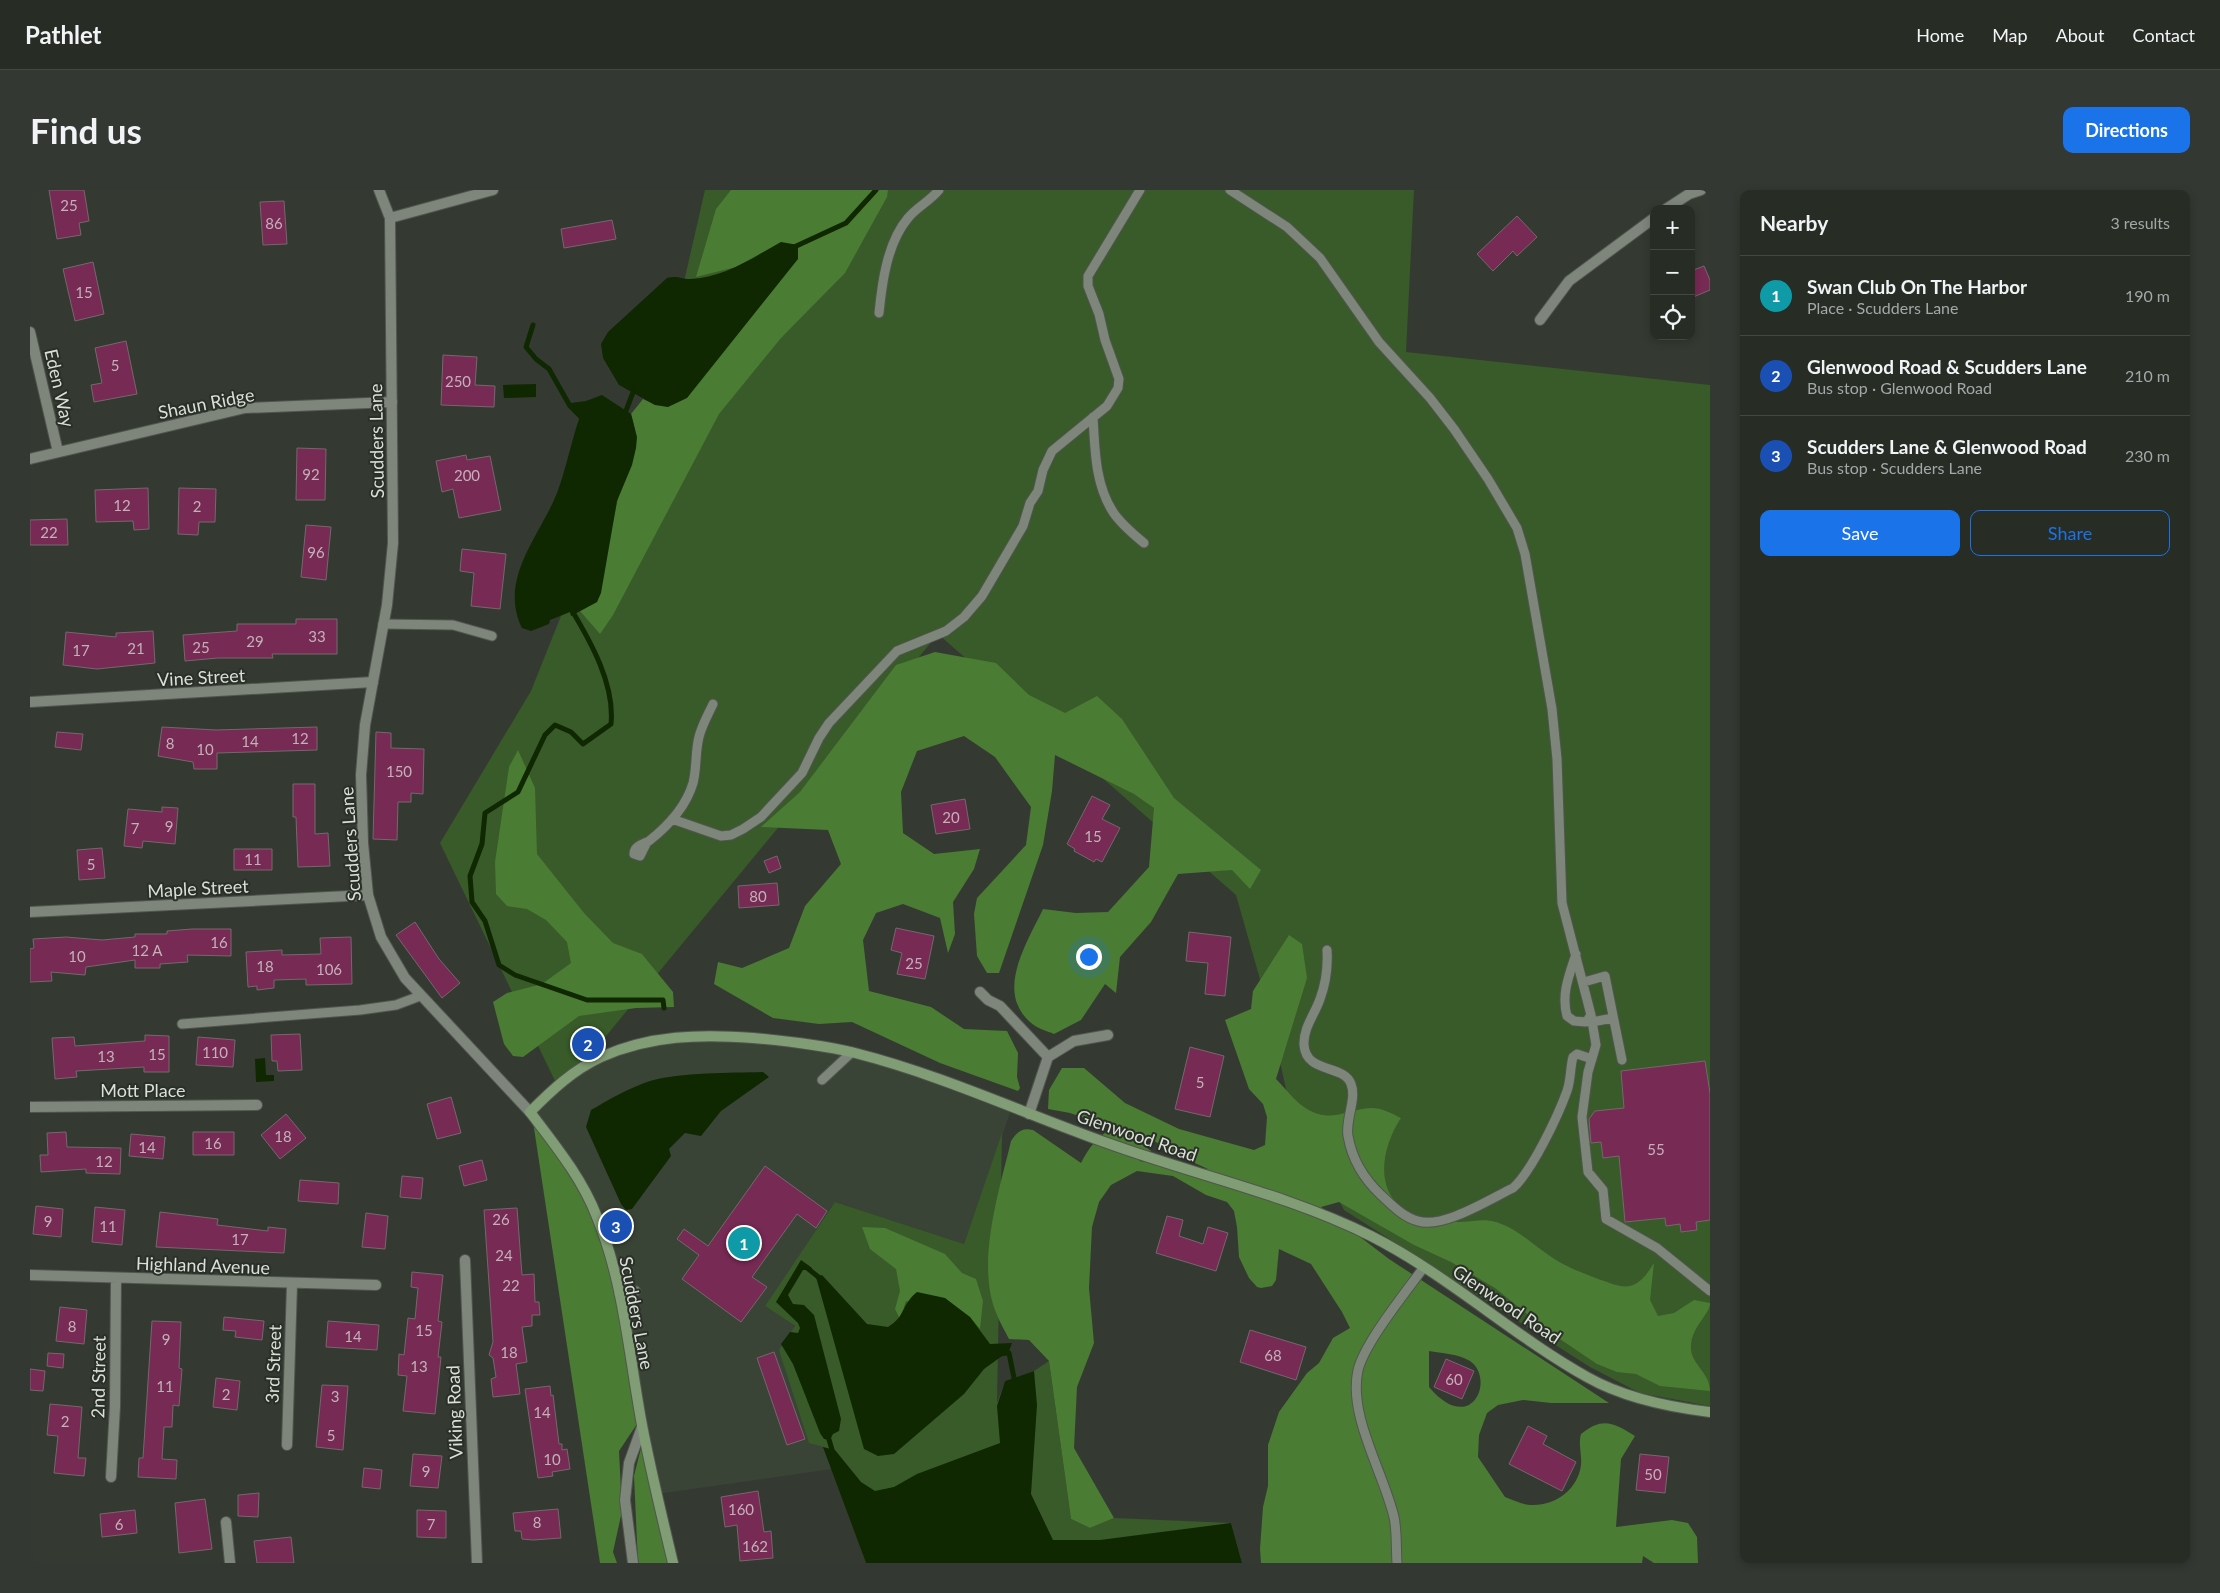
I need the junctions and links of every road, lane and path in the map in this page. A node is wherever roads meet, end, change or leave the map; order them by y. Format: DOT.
graph roads {
  1 [pos="380,190"];
  2 [pos="493,190"];
  3 [pos="939,190"];
  4 [pos="1140,190"];
  5 [pos="1230,190"];
  6 [pos="1701,190"];
  7 [pos="1672,205"];
  8 [pos="390,218"];
  9 [pos="1650,221"];
  10 [pos="879,313"];
  11 [pos="1540,320"];
  12 [pos="30,332"];
  13 [pos="392,402"];
  14 [pos="1093,418"];
  15 [pos="58,452"];
  16 [pos="30,459"];
  17 [pos="1144,543"];
  18 [pos="383,624"];
  19 [pos="492,636"];
  20 [pos="373,682"];
  21 [pos="30,702"];
  22 [pos="713,704"];
  23 [pos="672,819"];
  24 [pos="647,842"];
  25 [pos="368,895"];
  26 [pos="30,912"];
  27 [pos="1327,950"];
  28 [pos="1576,954"];
  29 [pos="1584,982"];
  30 [pos="980,992"];
  31 [pos="420,996"];
  32 [pos="1592,1018"];
  33 [pos="1613,1018"];
  34 [pos="182,1024"];
  35 [pos="1108,1035"];
  36 [pos="852,1052"];
  37 [pos="1048,1057"];
  38 [pos="1592,1059"];
  39 [pos="1622,1060"];
  40 [pos="822,1080"];
  41 [pos="257,1105"];
  42 [pos="30,1107"];
  43 [pos="530,1112"];
  44 [pos="1029,1114"];
  45 [pos="465,1260"];
  46 [pos="1424,1267"];
  47 [pos="30,1275"];
  48 [pos="116,1278"];
  49 [pos="292,1284"];
  50 [pos="376,1286"];
  51 [pos="636,1290"];
  52 [pos="1710,1291"];
  53 [pos="619,1294"];
  54 [pos="1710,1412"];
  55 [pos="642,1427"];
  56 [pos="287,1444"];
  57 [pos="111,1477"];
  58 [pos="226,1522"];
  59 [pos="230,1563"];
  60 [pos="477,1563"];
  61 [pos="633,1563"];
  62 [pos="673,1563"];
  63 [pos="1396,1563"];
  1 -- 8 [label="street, Scudders Lane"];
  2 -- 8 [label="street"];
  3 -- 10 [label="lane"];
  4 -- 14 [label="lane"];
  5 -- 28 [label="lane"];
  6 -- 7 [label="street"];
  8 -- 13 [label="street, Scudders Lane"];
  9 -- 11 [label="street"];
  12 -- 15 [label="street, Eden Way"];
  13 -- 15 [label="street, Shaun Ridge"];
  13 -- 18 [label="street, Scudders Lane"];
  14 -- 17 [label="lane"];
  14 -- 23 [label="lane"];
  15 -- 16 [label="street, Shaun Ridge"];
  18 -- 19 [label="lane"];
  18 -- 20 [label="street, Scudders Lane"];
  20 -- 21 [label="street, Vine Street"];
  20 -- 25 [label="street, Scudders Lane"];
  22 -- 23 [label="lane"];
  23 -- 24 [label="lane"];
  25 -- 26 [label="street, Maple Street"];
  25 -- 31 [label="street, Scudders Lane"];
  27 -- 38 [label="lane"];
  28 -- 29 [label="lane"];
  28 -- 32 [label="lane"];
  29 -- 32 [label="lane"];
  29 -- 33 [label="lane"];
  30 -- 37 [label="street"];
  31 -- 34 [label="lane"];
  31 -- 43 [label="street, Scudders Lane"];
  32 -- 33 [label="lane"];
  32 -- 38 [label="lane"];
  33 -- 39 [label="lane"];
  35 -- 37 [label="street"];
  36 -- 40 [label="lane"];
  36 -- 43 [label="main road, Glenwood Road"];
  36 -- 44 [label="main road, Glenwood Road"];
  37 -- 44 [label="street"];
  38 -- 52 [label="lane"];
  41 -- 42 [label="street, Mott Place"];
  43 -- 53 [label="main road, Scudders Lane"];
  44 -- 46 [label="main road, Glenwood Road"];
  45 -- 60 [label="street, Viking Road"];
  46 -- 54 [label="main road, Glenwood Road"];
  46 -- 63 [label="lane"];
  47 -- 48 [label="street, Highland Avenue"];
  48 -- 49 [label="street, Highland Avenue"];
  48 -- 57 [label="street, 2nd Street"];
  49 -- 50 [label="street, Highland Avenue"];
  49 -- 56 [label="street, 3rd Street"];
  51 -- 53 [label="lane"];
  53 -- 55 [label="main road, Scudders Lane"];
  55 -- 61 [label="street"];
  55 -- 62 [label="main road, Scudders Lane"];
  58 -- 59 [label="street"];
}
